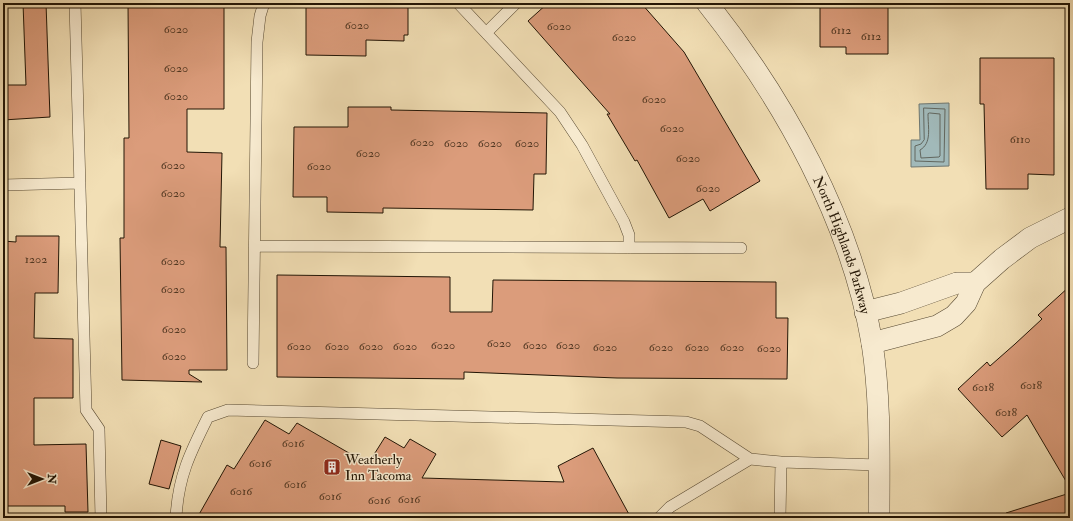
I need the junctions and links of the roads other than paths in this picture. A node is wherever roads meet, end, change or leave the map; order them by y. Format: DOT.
graph roads {
  1 [pos="76,3"];
  2 [pos="264,3"];
  3 [pos="458,3"];
  4 [pos="516,3"];
  5 [pos="707,3"];
  6 [pos="487,32"];
  7 [pos="80,183"];
  8 [pos="3,185"];
  9 [pos="1070,218"];
  10 [pos="254,246"];
  11 [pos="629,248"];
  12 [pos="741,248"];
  13 [pos="975,283"];
  14 [pos="865,312"];
  15 [pos="872,343"];
  16 [pos="253,363"];
  17 [pos="750,459"];
  18 [pos="781,462"];
  19 [pos="879,465"];
  20 [pos="101,518"];
  21 [pos="176,518"];
  22 [pos="659,518"];
  23 [pos="780,518"];
  24 [pos="879,518"];
  1 -- 7 [label="lane"];
  2 -- 10 [label="lane"];
  3 -- 6 [label="lane"];
  4 -- 6 [label="lane"];
  5 -- 14 [label="street, North Highlands Parkway"];
  6 -- 11 [label="lane"];
  7 -- 8 [label="lane"];
  7 -- 20 [label="lane"];
  9 -- 13 [label="street"];
  10 -- 11 [label="lane"];
  10 -- 16 [label="lane"];
  11 -- 12 [label="lane"];
  13 -- 14 [label="street"];
  13 -- 15 [label="street"];
  14 -- 15 [label="street, North Highlands Parkway"];
  15 -- 19 [label="street, North Highlands Parkway"];
  17 -- 18 [label="lane"];
  17 -- 21 [label="lane"];
  17 -- 22 [label="lane"];
  18 -- 19 [label="lane"];
  18 -- 23 [label="lane"];
  19 -- 24 [label="street, North Highlands Parkway"];
}
